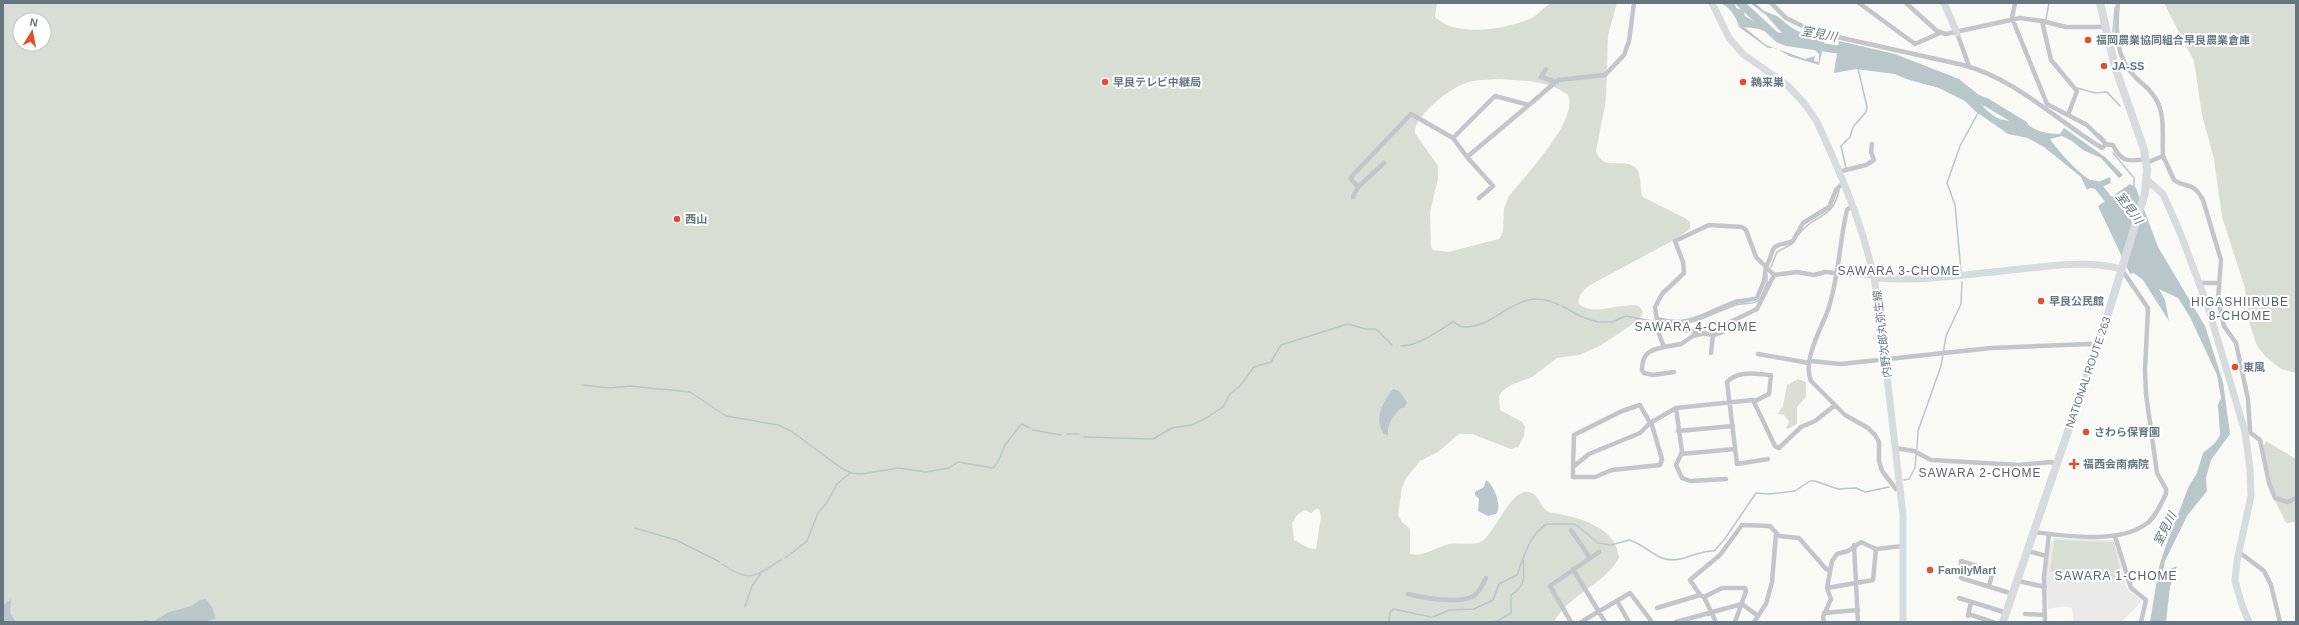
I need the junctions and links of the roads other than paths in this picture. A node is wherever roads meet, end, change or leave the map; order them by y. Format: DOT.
graph roads {
  1 [pos="1634,3"];
  2 [pos="1712,3"];
  3 [pos="1771,3"];
  4 [pos="1859,3"];
  5 [pos="1906,3"];
  6 [pos="1944,3"];
  7 [pos="2014,3"];
  8 [pos="2100,3"];
  9 [pos="2118,3"];
  10 [pos="2013,20"];
  11 [pos="2042,21"];
  12 [pos="2109,29"];
  13 [pos="1940,33"];
  14 [pos="1957,33"];
  15 [pos="1969,66"];
  16 [pos="1546,69"];
  17 [pos="1556,82"];
  18 [pos="1529,105"];
  19 [pos="2068,115"];
  20 [pos="1454,138"];
  21 [pos="1872,144"];
  22 [pos="2106,144"];
  23 [pos="2163,156"];
  24 [pos="1467,157"];
  25 [pos="2146,161"];
  26 [pos="1384,163"];
  27 [pos="1841,171"];
  28 [pos="2147,180"];
  29 [pos="1843,183"];
  30 [pos="1358,187"];
  31 [pos="1353,197"];
  32 [pos="1479,198"];
  33 [pos="1852,206"];
  34 [pos="1766,266"];
  35 [pos="2122,266"];
  36 [pos="1837,273"];
  37 [pos="1774,275"];
  38 [pos="1875,277"];
  39 [pos="2199,283"];
  40 [pos="2218,283"];
  41 [pos="1658,322"];
  42 [pos="1705,333"];
  43 [pos="1713,335"];
  44 [pos="2097,346"];
  45 [pos="1664,347"];
  46 [pos="1711,352"];
  47 [pos="1758,354"];
  48 [pos="1885,360"];
  49 [pos="1810,362"];
  50 [pos="1674,372"];
  51 [pos="1755,401"];
  52 [pos="1730,402"];
  53 [pos="1834,406"];
  54 [pos="1676,408"];
  55 [pos="1651,423"];
  56 [pos="1733,426"];
  57 [pos="1678,431"];
  58 [pos="2246,431"];
  59 [pos="1895,448"];
  60 [pos="1735,449"];
  61 [pos="1681,454"];
  62 [pos="1768,460"];
  63 [pos="2057,464"];
  64 [pos="1572,468"];
  65 [pos="1726,479"];
  66 [pos="1900,489"];
  67 [pos="2296,498"];
  68 [pos="1571,530"];
  69 [pos="2034,532"];
  70 [pos="1776,534"];
  71 [pos="2049,534"];
  72 [pos="2115,536"];
  73 [pos="1854,545"];
  74 [pos="1903,546"];
  75 [pos="1876,549"];
  76 [pos="2028,551"];
  77 [pos="1599,552"];
  78 [pos="2239,552"];
  79 [pos="2046,556"];
  80 [pos="1590,558"];
  81 [pos="1574,570"];
  82 [pos="1830,570"];
  83 [pos="1486,578"];
  84 [pos="2018,581"];
  85 [pos="1856,583"];
  86 [pos="1989,586"];
  87 [pos="2045,587"];
  88 [pos="1827,588"];
  89 [pos="1408,594"];
  90 [pos="2013,594"];
  91 [pos="1702,596"];
  92 [pos="1959,598"];
  93 [pos="1617,601"];
  94 [pos="1971,602"];
  95 [pos="1742,604"];
  96 [pos="1657,608"];
  97 [pos="1858,610"];
  98 [pos="1599,612"];
  99 [pos="1824,613"];
  100 [pos="2007,613"];
  101 [pos="1712,614"];
  102 [pos="2025,614"];
  103 [pos="2045,615"];
  104 [pos="1758,616"];
  105 [pos="1571,622"];
  106 [pos="1581,622"];
  107 [pos="1605,622"];
  108 [pos="1629,622"];
  109 [pos="1652,622"];
  110 [pos="1676,622"];
  111 [pos="1716,622"];
  112 [pos="1735,622"];
  113 [pos="1754,622"];
  114 [pos="1823,622"];
  115 [pos="1858,622"];
  116 [pos="1903,622"];
  117 [pos="1993,622"];
  118 [pos="2004,622"];
  119 [pos="2045,622"];
  120 [pos="2141,622"];
  121 [pos="2250,622"];
  122 [pos="2280,622"];
  1 -- 17 [label="street"];
  2 -- 27 [label="main road, 内野次郎丸弥生線"];
  3 -- 15 [label="street"];
  4 -- 13 [label="street"];
  5 -- 13 [label="street"];
  6 -- 14 [label="main road"];
  7 -- 10 [label="street"];
  8 -- 12 [label="highway, NATIONAL ROUTE 263"];
  9 -- 12 [label="street"];
  10 -- 11 [label="street"];
  10 -- 14 [label="street"];
  10 -- 19 [label="street"];
  11 -- 12 [label="street"];
  11 -- 19 [label="street"];
  12 -- 23 [label="street"];
  12 -- 25 [label="highway, NATIONAL ROUTE 263"];
  13 -- 14 [label="street"];
  14 -- 15 [label="street"];
  15 -- 22 [label="street"];
  16 -- 17 [label="street"];
  17 -- 18 [label="street"];
  18 -- 20 [label="street"];
  18 -- 24 [label="street"];
  19 -- 22 [label="street"];
  20 -- 24 [label="street"];
  20 -- 30 [label="street"];
  21 -- 27 [label="street"];
  22 -- 25 [label="street"];
  23 -- 25 [label="street"];
  23 -- 40 [label="street"];
  24 -- 32 [label="street"];
  25 -- 28 [label="highway, NATIONAL ROUTE 263"];
  26 -- 30 [label="street"];
  27 -- 29 [label="main road, 内野次郎丸弥生線"];
  28 -- 35 [label="highway, NATIONAL ROUTE 263"];
  28 -- 39 [label="main road"];
  29 -- 33 [label="main road, 内野次郎丸弥生線"];
  29 -- 34 [label="street"];
  30 -- 31 [label="street"];
  33 -- 36 [label="street"];
  33 -- 38 [label="main road, 内野次郎丸弥生線"];
  34 -- 37 [label="street"];
  34 -- 41 [label="street"];
  34 -- 41 [label="street"];
  35 -- 38 [label="main road"];
  35 -- 44 [label="highway, NATIONAL ROUTE 263"];
  35 -- 72 [label="street"];
  36 -- 37 [label="street"];
  36 -- 38 [label="street"];
  36 -- 49 [label="street"];
  37 -- 43 [label="street"];
  38 -- 48 [label="main road, 内野次郎丸弥生線"];
  39 -- 40 [label="street"];
  39 -- 58 [label="main road"];
  40 -- 58 [label="street"];
  41 -- 42 [label="street"];
  41 -- 45 [label="street"];
  42 -- 43 [label="street"];
  42 -- 45 [label="street"];
  43 -- 46 [label="street"];
  44 -- 48 [label="street"];
  44 -- 63 [label="highway, NATIONAL ROUTE 263"];
  45 -- 50 [label="street"];
  47 -- 49 [label="street"];
  48 -- 49 [label="street"];
  48 -- 59 [label="main road, 内野次郎丸弥生線"];
  49 -- 53 [label="street"];
  51 -- 52 [label="street"];
  51 -- 52 [label="street"];
  51 -- 53 [label="street"];
  52 -- 54 [label="street"];
  52 -- 56 [label="street"];
  53 -- 66 [label="street"];
  54 -- 55 [label="street"];
  54 -- 57 [label="street"];
  55 -- 64 [label="street"];
  55 -- 64 [label="street"];
  55 -- 64 [label="street"];
  56 -- 57 [label="street"];
  56 -- 60 [label="street"];
  57 -- 61 [label="street"];
  58 -- 67 [label="street"];
  58 -- 78 [label="main road"];
  59 -- 63 [label="street"];
  59 -- 66 [label="main road, 内野次郎丸弥生線"];
  60 -- 61 [label="street"];
  60 -- 62 [label="street"];
  61 -- 65 [label="street"];
  63 -- 69 [label="highway, NATIONAL ROUTE 263"];
  66 -- 74 [label="main road, 内野次郎丸弥生線"];
  68 -- 80 [label="street"];
  69 -- 71 [label="street"];
  69 -- 76 [label="highway, NATIONAL ROUTE 263"];
  70 -- 82 [label="street"];
  70 -- 91 [label="street"];
  70 -- 104 [label="street"];
  71 -- 72 [label="street"];
  71 -- 79 [label="street"];
  72 -- 120 [label="street"];
  73 -- 75 [label="street"];
  73 -- 82 [label="street"];
  73 -- 85 [label="street"];
  74 -- 75 [label="street"];
  74 -- 116 [label="main road, 内野次郎丸弥生線"];
  75 -- 85 [label="street"];
  76 -- 79 [label="street"];
  76 -- 84 [label="highway, NATIONAL ROUTE 263"];
  77 -- 80 [label="street"];
  78 -- 121 [label="main road"];
  78 -- 122 [label="street"];
  79 -- 87 [label="street"];
  80 -- 81 [label="street"];
  81 -- 98 [label="street"];
  81 -- 105 [label="street"];
  82 -- 88 [label="street"];
  83 -- 89 [label="street"];
  84 -- 87 [label="street"];
  84 -- 90 [label="highway, NATIONAL ROUTE 263"];
  85 -- 88 [label="street"];
  85 -- 97 [label="street"];
  86 -- 86 [label="street"];
  86 -- 90 [label="street"];
  87 -- 103 [label="street"];
  88 -- 99 [label="street"];
  90 -- 100 [label="highway, NATIONAL ROUTE 263"];
  91 -- 95 [label="street"];
  91 -- 96 [label="street"];
  91 -- 101 [label="street"];
  92 -- 94 [label="street"];
  93 -- 98 [label="street"];
  93 -- 108 [label="street"];
  93 -- 109 [label="street"];
  94 -- 100 [label="street"];
  94 -- 117 [label="street"];
  95 -- 101 [label="street"];
  95 -- 104 [label="street"];
  95 -- 112 [label="street"];
  97 -- 99 [label="street"];
  97 -- 115 [label="street"];
  98 -- 106 [label="street"];
  98 -- 107 [label="street"];
  99 -- 114 [label="street"];
  100 -- 118 [label="highway, NATIONAL ROUTE 263"];
  101 -- 110 [label="street"];
  101 -- 111 [label="street"];
  102 -- 103 [label="street"];
  103 -- 119 [label="street"];
  104 -- 113 [label="street"];
}
